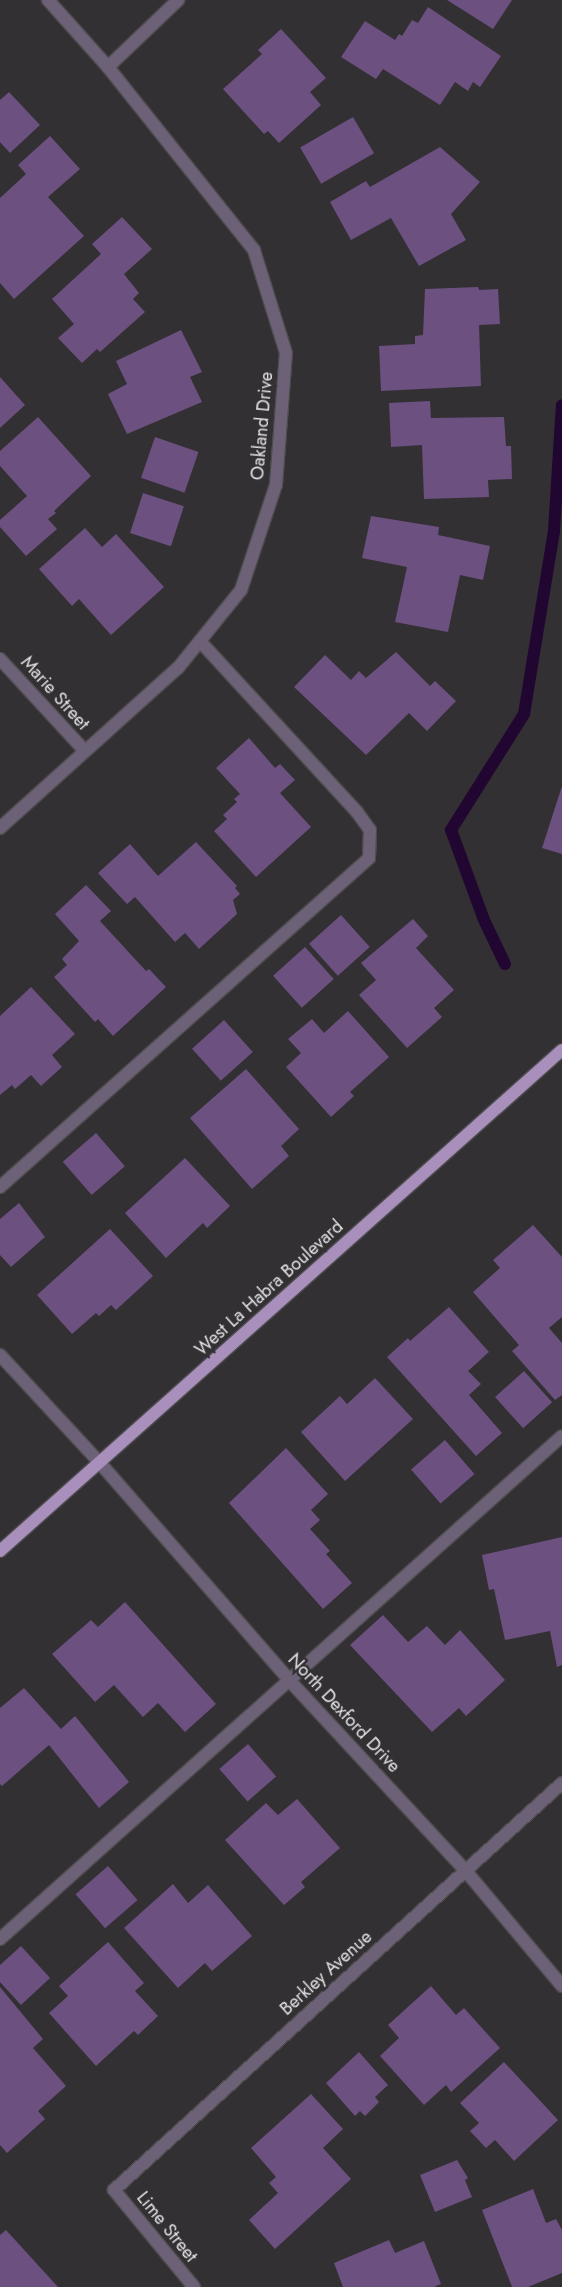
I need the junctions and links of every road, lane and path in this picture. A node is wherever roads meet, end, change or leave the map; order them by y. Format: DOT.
graph roads {
  1 [pos="48,0"];
  2 [pos="178,0"];
  3 [pos="108,67"];
  4 [pos="200,641"];
  5 [pos="0,659"];
  6 [pos="84,750"];
  7 [pos="0,828"];
  8 [pos="562,1050"];
  9 [pos="0,1187"];
  10 [pos="0,1355"];
  11 [pos="562,1436"];
  12 [pos="100,1463"];
  13 [pos="0,1551"];
  14 [pos="289,1680"];
  15 [pos="562,1783"];
  16 [pos="465,1870"];
  17 [pos="0,1939"];
  18 [pos="562,1986"];
  19 [pos="114,2190"];
  20 [pos="194,2287"];
  1 -- 3 [label="street, Oakland Drive"];
  2 -- 3 [label="street"];
  3 -- 4 [label="street, Oakland Drive"];
  4 -- 6 [label="street, Oakland Drive"];
  4 -- 9 [label="street"];
  5 -- 6 [label="street, Marie Street"];
  6 -- 7 [label="street, Oakland Drive"];
  8 -- 12 [label="main road, West La Habra Boulevard"];
  10 -- 12 [label="street, North Dexford Drive"];
  11 -- 14 [label="street"];
  12 -- 13 [label="main road, West La Habra Boulevard"];
  12 -- 14 [label="street, North Dexford Drive"];
  14 -- 16 [label="street, North Dexford Drive"];
  14 -- 17 [label="street"];
  15 -- 16 [label="street, Berkley Avenue"];
  16 -- 18 [label="street, North Dexford Drive"];
  16 -- 19 [label="street, Berkley Avenue"];
  19 -- 20 [label="street, Lime Street"];
}
